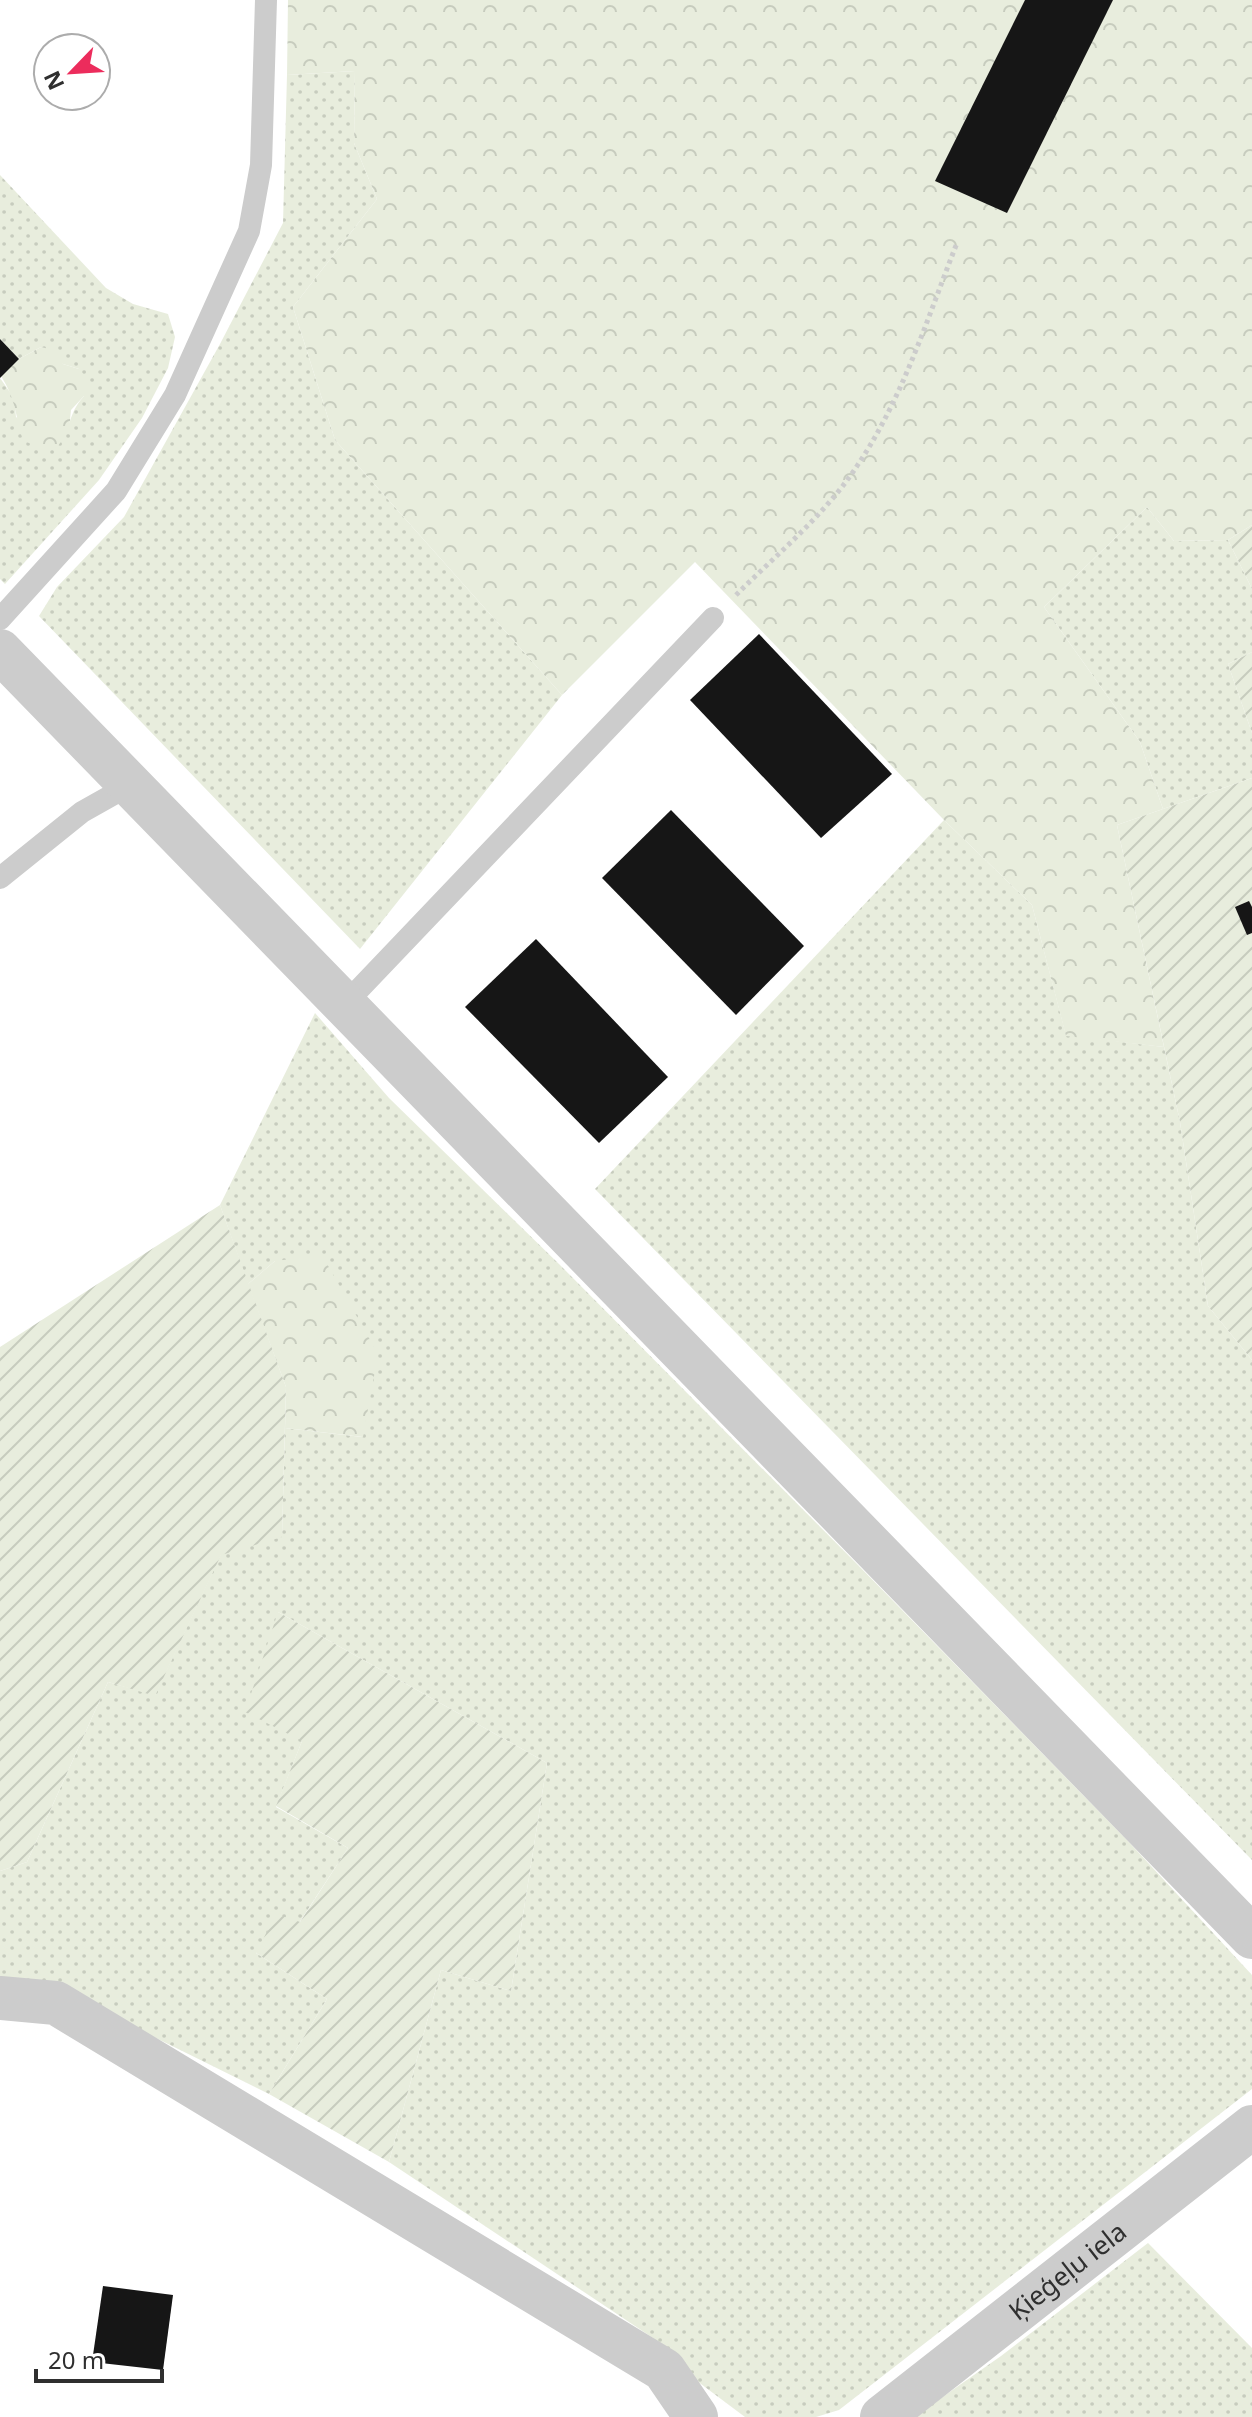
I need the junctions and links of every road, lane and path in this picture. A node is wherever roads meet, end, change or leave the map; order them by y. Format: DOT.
graph roads {
  1 [pos="266,0"];
  2 [pos="957,243"];
  3 [pos="713,618"];
  4 [pos="0,619"];
  5 [pos="0,651"];
  6 [pos="130,785"];
  7 [pos="0,878"];
  8 [pos="344,1005"];
  9 [pos="1252,1937"];
  10 [pos="0,1998"];
  11 [pos="1252,2127"];
  12 [pos="696,2417"];
  13 [pos="882,2417"];
  1 -- 4 [label="lane"];
  2 -- 3 [label="path"];
  3 -- 8 [label="lane"];
  5 -- 6 [label="street"];
  6 -- 7 [label="lane"];
  6 -- 8 [label="street"];
  8 -- 9 [label="street"];
  10 -- 12 [label="street"];
  11 -- 13 [label="street, Ķieģeļu iela"];
}
